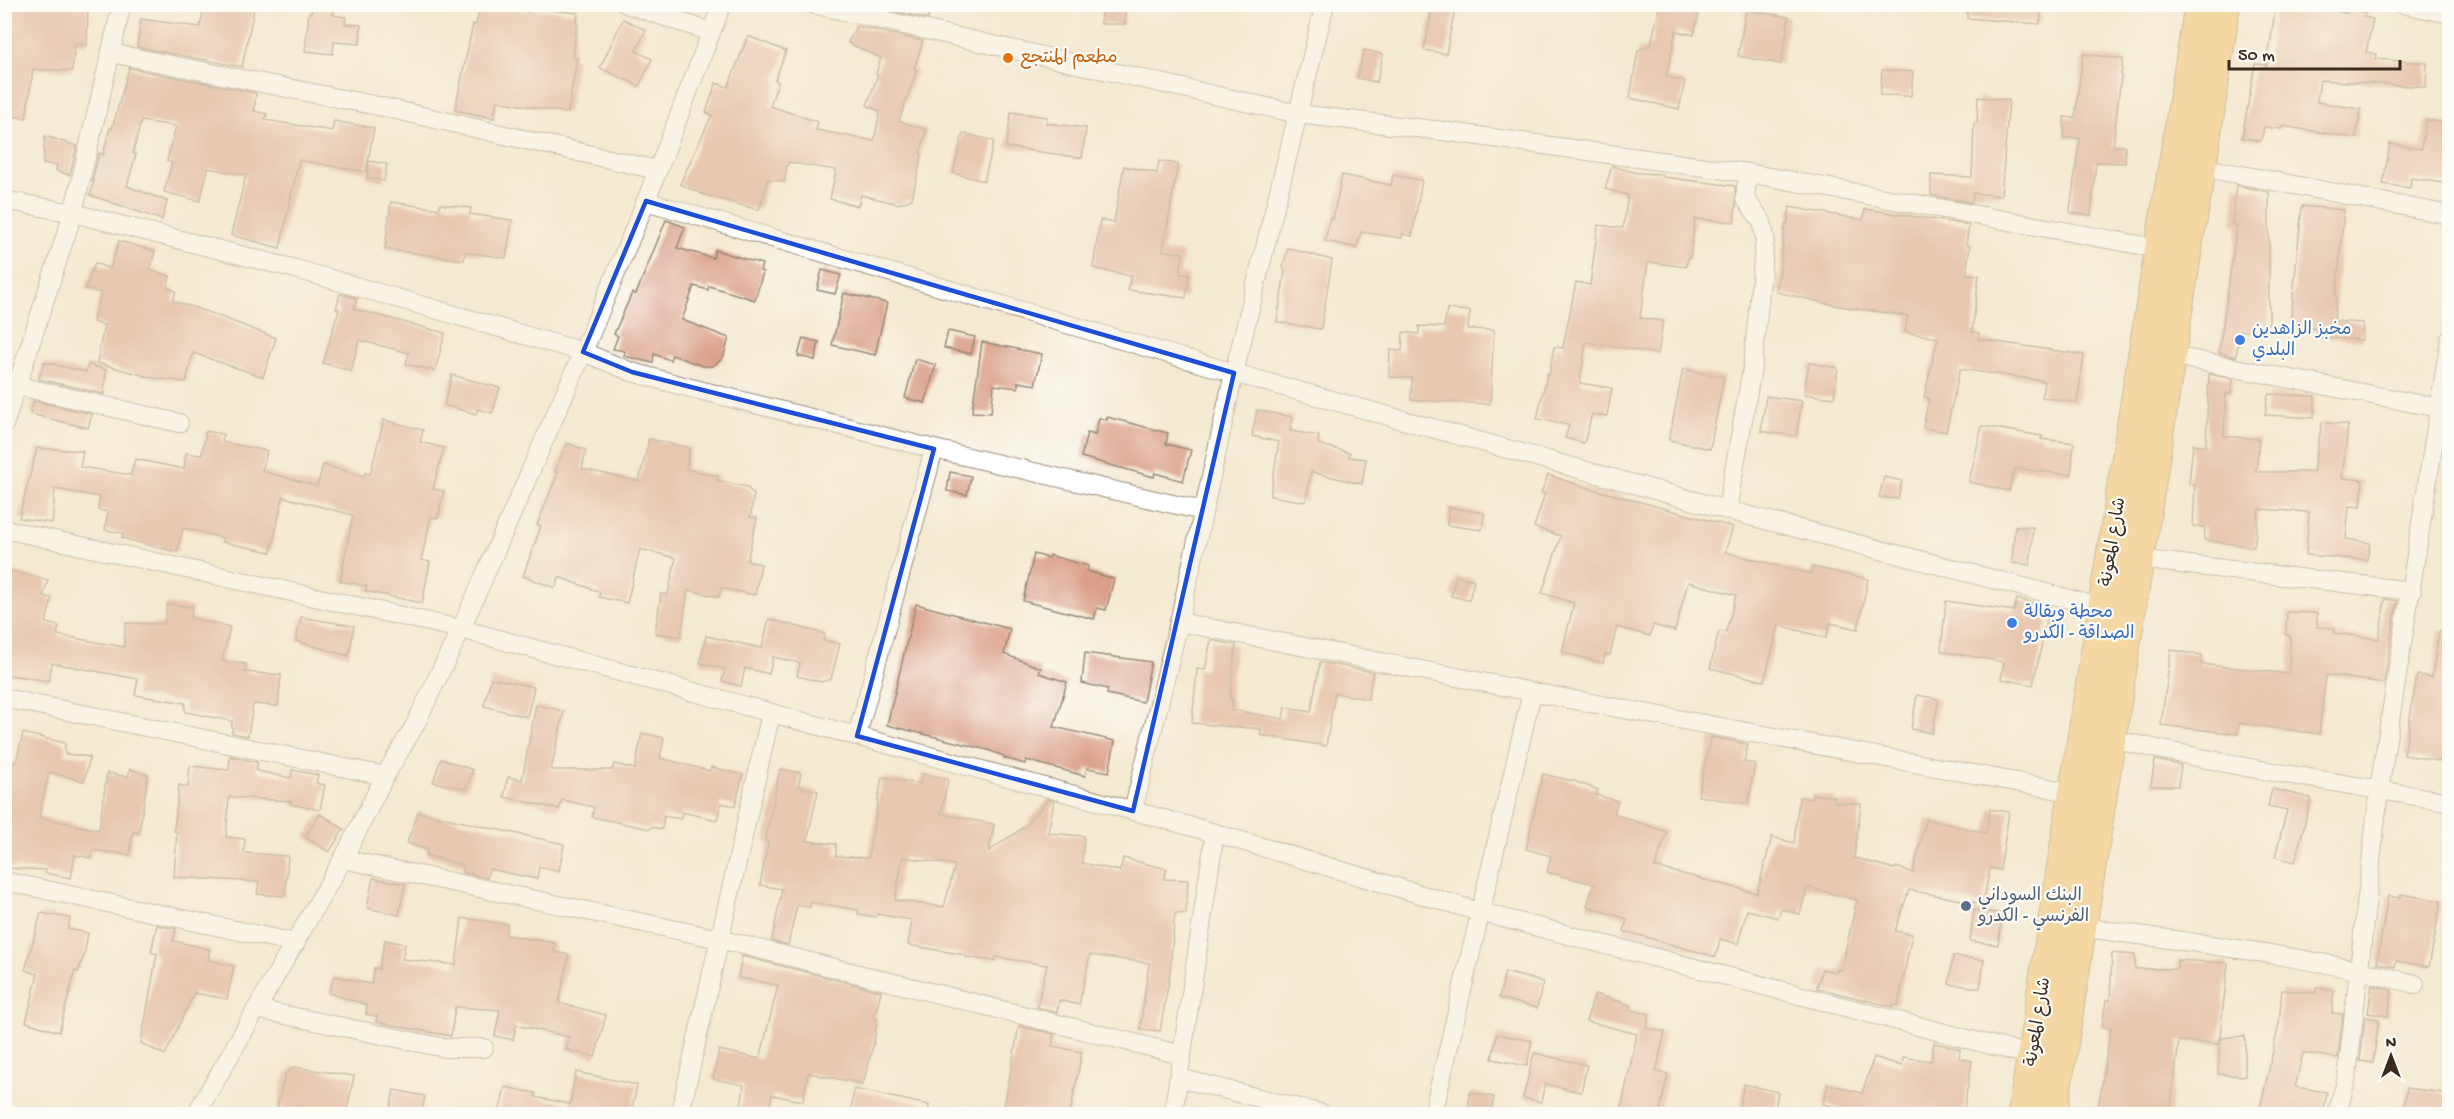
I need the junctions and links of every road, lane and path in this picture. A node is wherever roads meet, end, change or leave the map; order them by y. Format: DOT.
graph roads {
  1 [pos="122,4"];
  2 [pos="626,4"];
  3 [pos="722,4"];
  4 [pos="812,4"];
  5 [pos="1325,4"];
  6 [pos="2201,4"];
  7 [pos="2224,4"];
  8 [pos="2403,4"];
  9 [pos="2450,14"];
  10 [pos="711,32"];
  11 [pos="111,53"];
  12 [pos="1298,114"];
  13 [pos="2200,167"];
  14 [pos="657,170"];
  15 [pos="1748,174"];
  16 [pos="4,200"];
  17 [pos="646,201"];
  18 [pos="73,213"];
  19 [pos="2450,215"];
  20 [pos="2160,249"];
  21 [pos="2450,339"];
  22 [pos="583,352"];
  23 [pos="2169,356"];
  24 [pos="1234,373"];
  25 [pos="10,384"];
  26 [pos="2439,408"];
  27 [pos="179,423"];
  28 [pos="4,424"];
  29 [pos="2142,447"];
  30 [pos="934,448"];
  31 [pos="1727,510"];
  32 [pos="1203,512"];
  33 [pos="4,530"];
  34 [pos="2138,559"];
  35 [pos="2412,591"];
  36 [pos="2104,608"];
  37 [pos="1179,622"];
  38 [pos="461,629"];
  39 [pos="1532,692"];
  40 [pos="4,698"];
  41 [pos="771,713"];
  42 [pos="857,736"];
  43 [pos="2110,739"];
  44 [pos="385,776"];
  45 [pos="2379,790"];
  46 [pos="2076,793"];
  47 [pos="2450,801"];
  48 [pos="1132,811"];
  49 [pos="1215,833"];
  50 [pos="343,859"];
  51 [pos="4,881"];
  52 [pos="1480,912"];
  53 [pos="2081,927"];
  54 [pos="719,939"];
  55 [pos="296,943"];
  56 [pos="2360,970"];
  57 [pos="2415,984"];
  58 [pos="256,1009"];
  59 [pos="484,1048"];
  60 [pos="1182,1055"];
  61 [pos="2033,1056"];
  62 [pos="1179,1078"];
  63 [pos="196,1114"];
  64 [pos="680,1114"];
  65 [pos="1173,1114"];
  66 [pos="1323,1114"];
  67 [pos="1433,1114"];
  68 [pos="2024,1114"];
  69 [pos="2051,1114"];
  70 [pos="2337,1114"];
  1 -- 11 [label="street"];
  2 -- 10 [label="street"];
  3 -- 10 [label="street"];
  4 -- 12 [label="street"];
  5 -- 12 [label="street"];
  6 -- 20 [label="highway, شارع المعونة"];
  7 -- 13 [label="highway, شارع المعونة"];
  8 -- 9 [label="street"];
  10 -- 14 [label="street"];
  11 -- 14 [label="street"];
  11 -- 18 [label="street"];
  12 -- 15 [label="street"];
  12 -- 24 [label="street"];
  13 -- 19 [label="street"];
  13 -- 23 [label="highway, شارع المعونة"];
  14 -- 17 [label="street"];
  15 -- 20 [label="street"];
  15 -- 31 [label="street"];
  16 -- 18 [label="street"];
  17 -- 22 [label="street"];
  17 -- 24 [label="street"];
  18 -- 22 [label="street"];
  18 -- 25 [label="street"];
  20 -- 29 [label="highway, شارع المعونة"];
  21 -- 26 [label="street"];
  22 -- 30 [label="street"];
  22 -- 38 [label="street"];
  23 -- 26 [label="street"];
  23 -- 29 [label="highway, شارع المعونة"];
  24 -- 31 [label="street"];
  24 -- 32 [label="street"];
  25 -- 27 [label="street"];
  25 -- 28 [label="street"];
  26 -- 35 [label="street"];
  29 -- 34 [label="highway, شارع المعونة"];
  29 -- 36 [label="highway, شارع المعونة"];
  30 -- 32 [label="street"];
  30 -- 42 [label="street"];
  31 -- 36 [label="street"];
  32 -- 37 [label="street"];
  33 -- 38 [label="street"];
  34 -- 35 [label="street"];
  34 -- 43 [label="highway, شارع المعونة"];
  35 -- 45 [label="street"];
  36 -- 46 [label="highway, شارع المعونة"];
  37 -- 39 [label="street"];
  37 -- 48 [label="street"];
  38 -- 41 [label="street"];
  38 -- 44 [label="street"];
  39 -- 46 [label="street"];
  39 -- 52 [label="street"];
  40 -- 44 [label="street"];
  41 -- 42 [label="street"];
  41 -- 54 [label="street"];
  42 -- 48 [label="street"];
  43 -- 45 [label="street"];
  43 -- 53 [label="highway, شارع المعونة"];
  44 -- 50 [label="street"];
  45 -- 47 [label="street"];
  45 -- 56 [label="street"];
  46 -- 61 [label="highway, شارع المعونة"];
  48 -- 49 [label="street"];
  49 -- 52 [label="street"];
  49 -- 60 [label="street"];
  50 -- 54 [label="street"];
  50 -- 55 [label="street"];
  51 -- 55 [label="street"];
  52 -- 61 [label="street"];
  52 -- 67 [label="street"];
  53 -- 56 [label="street"];
  53 -- 69 [label="highway, شارع المعونة"];
  54 -- 60 [label="street"];
  54 -- 64 [label="street"];
  55 -- 58 [label="street"];
  56 -- 57 [label="street"];
  56 -- 70 [label="street"];
  58 -- 59 [label="street"];
  58 -- 63 [label="street"];
  60 -- 62 [label="street"];
  61 -- 68 [label="highway, شارع المعونة"];
  62 -- 65 [label="street"];
  62 -- 66 [label="street"];
}
